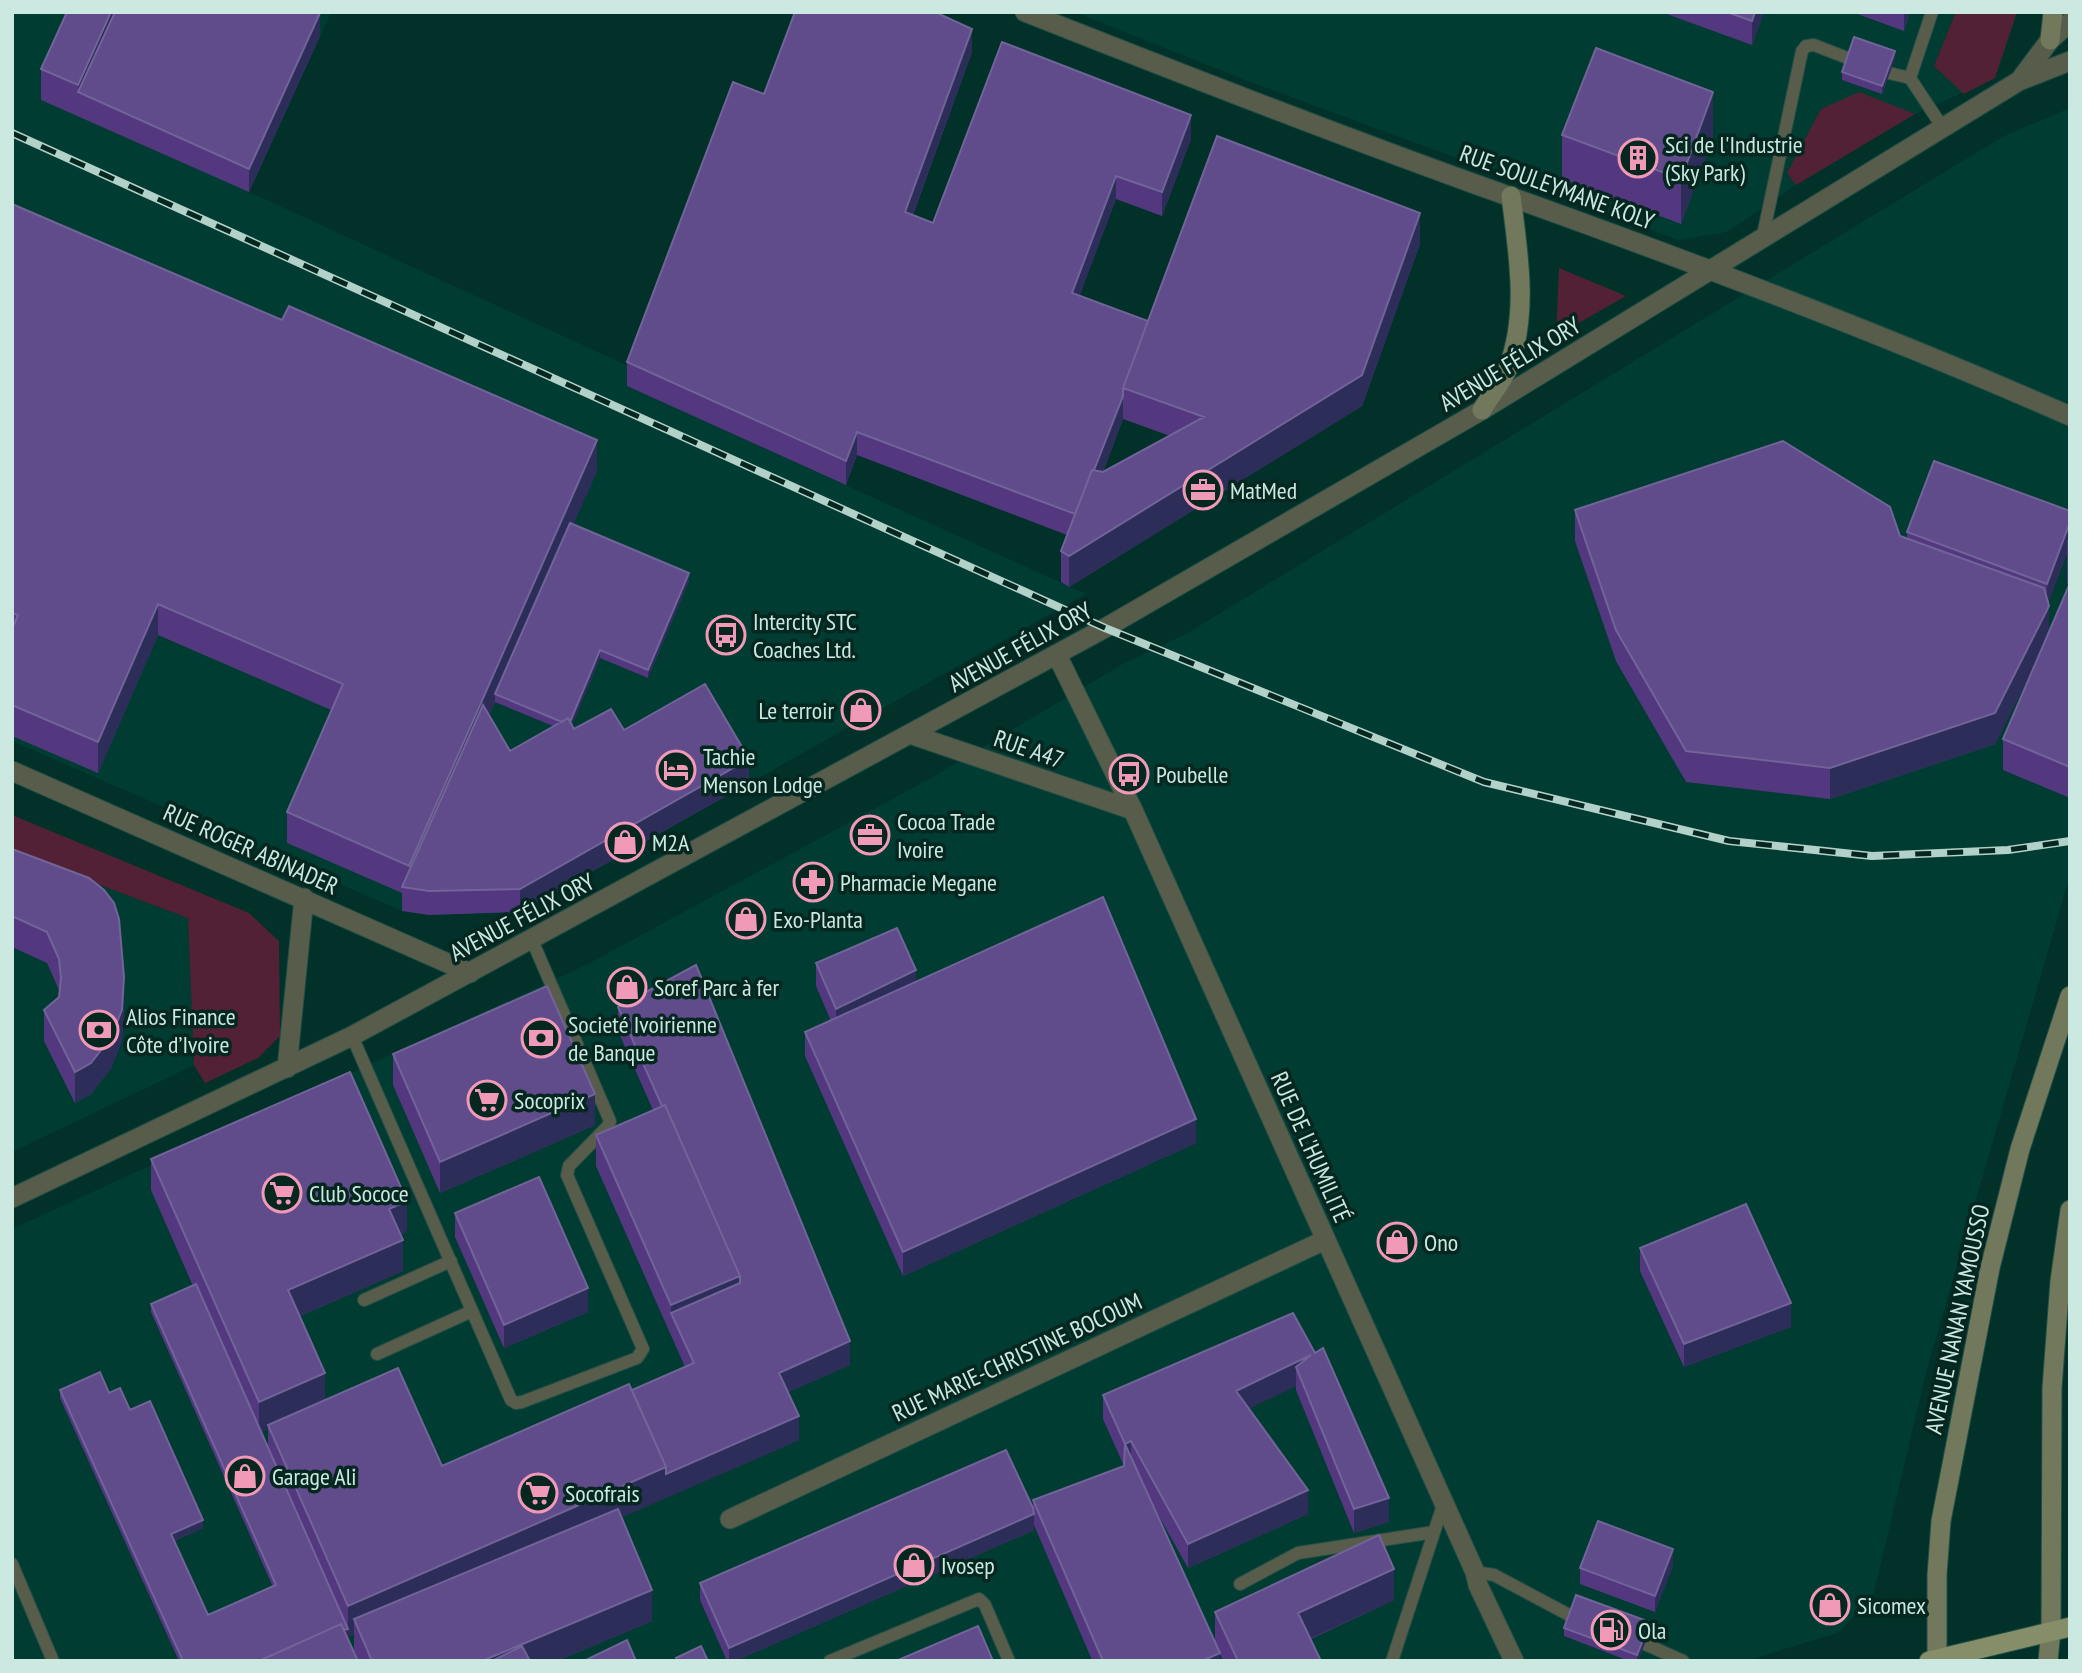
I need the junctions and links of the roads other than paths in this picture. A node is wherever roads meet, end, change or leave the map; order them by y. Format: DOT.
graph roads {
  1 [pos="1025,12"];
  2 [pos="1932,12"];
  3 [pos="2053,12"];
  4 [pos="2070,22"];
  5 [pos="2050,40"];
  6 [pos="1850,59"];
  7 [pos="2070,61"];
  8 [pos="1889,73"];
  9 [pos="1910,78"];
  10 [pos="2019,81"];
  11 [pos="1943,128"];
  12 [pos="1511,196"];
  13 [pos="1762,240"];
  14 [pos="1712,270"];
  15 [pos="1482,410"];
  16 [pos="2070,416"];
  17 [pos="1057,655"];
  18 [pos="910,734"];
  19 [pos="12,771"];
  20 [pos="1133,810"];
  21 [pos="304,898"];
  22 [pos="532,940"];
  23 [pos="470,973"];
  24 [pos="2070,996"];
  25 [pos="352,1036"];
  26 [pos="287,1068"];
  27 [pos="12,1198"];
  28 [pos="2070,1210"];
  29 [pos="1325,1240"];
  30 [pos="451,1261"];
  31 [pos="364,1300"];
  32 [pos="472,1311"];
  33 [pos="377,1354"];
  34 [pos="1444,1502"];
  35 [pos="730,1519"];
  36 [pos="1434,1532"];
  37 [pos="12,1564"];
  38 [pos="1475,1572"];
  39 [pos="1240,1584"];
  40 [pos="1571,1616"];
  41 [pos="2060,1629"];
  42 [pos="1645,1644"];
  43 [pos="1934,1660"];
  44 [pos="53,1661"];
  45 [pos="830,1661"];
  46 [pos="1009,1661"];
  47 [pos="1392,1661"];
  48 [pos="1514,1661"];
  49 [pos="1683,1661"];
  50 [pos="2048,1661"];
  1 -- 12 [label="street, RUE SOULEYMANE KOLY"];
  2 -- 9 [label="lane"];
  3 -- 5 [label="main road"];
  4 -- 5 [label="street, AVENUE FÉLIX ORY"];
  5 -- 10 [label="street, AVENUE FÉLIX ORY"];
  6 -- 13 [label="lane"];
  7 -- 10 [label="street, AVENUE FÉLIX ORY"];
  8 -- 9 [label="lane"];
  9 -- 11 [label="lane"];
  10 -- 11 [label="street, AVENUE FÉLIX ORY"];
  11 -- 13 [label="street, AVENUE FÉLIX ORY"];
  12 -- 14 [label="street, RUE SOULEYMANE KOLY"];
  12 -- 15 [label="main road"];
  13 -- 14 [label="street, AVENUE FÉLIX ORY"];
  14 -- 15 [label="street, AVENUE FÉLIX ORY"];
  14 -- 16 [label="street, RUE SOULEYMANE KOLY"];
  15 -- 17 [label="street, AVENUE FÉLIX ORY"];
  17 -- 18 [label="street, AVENUE FÉLIX ORY"];
  17 -- 20 [label="street, RUE DE L'HUMILITÉ"];
  18 -- 20 [label="street, RUE A47"];
  18 -- 22 [label="street, AVENUE FÉLIX ORY"];
  19 -- 21 [label="street, RUE ROGER ABINADER"];
  20 -- 29 [label="street, RUE DE L'HUMILITÉ"];
  21 -- 23 [label="street, RUE ROGER ABINADER"];
  21 -- 26 [label="street"];
  22 -- 23 [label="street, AVENUE FÉLIX ORY"];
  22 -- 32 [label="lane"];
  23 -- 25 [label="street, AVENUE FÉLIX ORY"];
  24 -- 43 [label="main road, AVENUE NANAN YAMOUSSO"];
  25 -- 26 [label="street, AVENUE FÉLIX ORY"];
  25 -- 30 [label="lane"];
  26 -- 27 [label="street, AVENUE FÉLIX ORY"];
  28 -- 41 [label="main road"];
  29 -- 34 [label="street, RUE DE L'HUMILITÉ"];
  29 -- 35 [label="street, RUE MARIE-CHRISTINE BOCOUM"];
  30 -- 31 [label="lane"];
  30 -- 32 [label="lane"];
  32 -- 33 [label="lane"];
  34 -- 36 [label="lane"];
  34 -- 38 [label="street, RUE DE L'HUMILITÉ"];
  36 -- 39 [label="lane"];
  36 -- 47 [label="lane"];
  37 -- 44 [label="lane"];
  38 -- 40 [label="lane"];
  38 -- 48 [label="street, RUE DE L'HUMILITÉ"];
  41 -- 43 [label="main road"];
  41 -- 50 [label="main road"];
  42 -- 49 [label="lane"];
  45 -- 46 [label="lane"];
}
